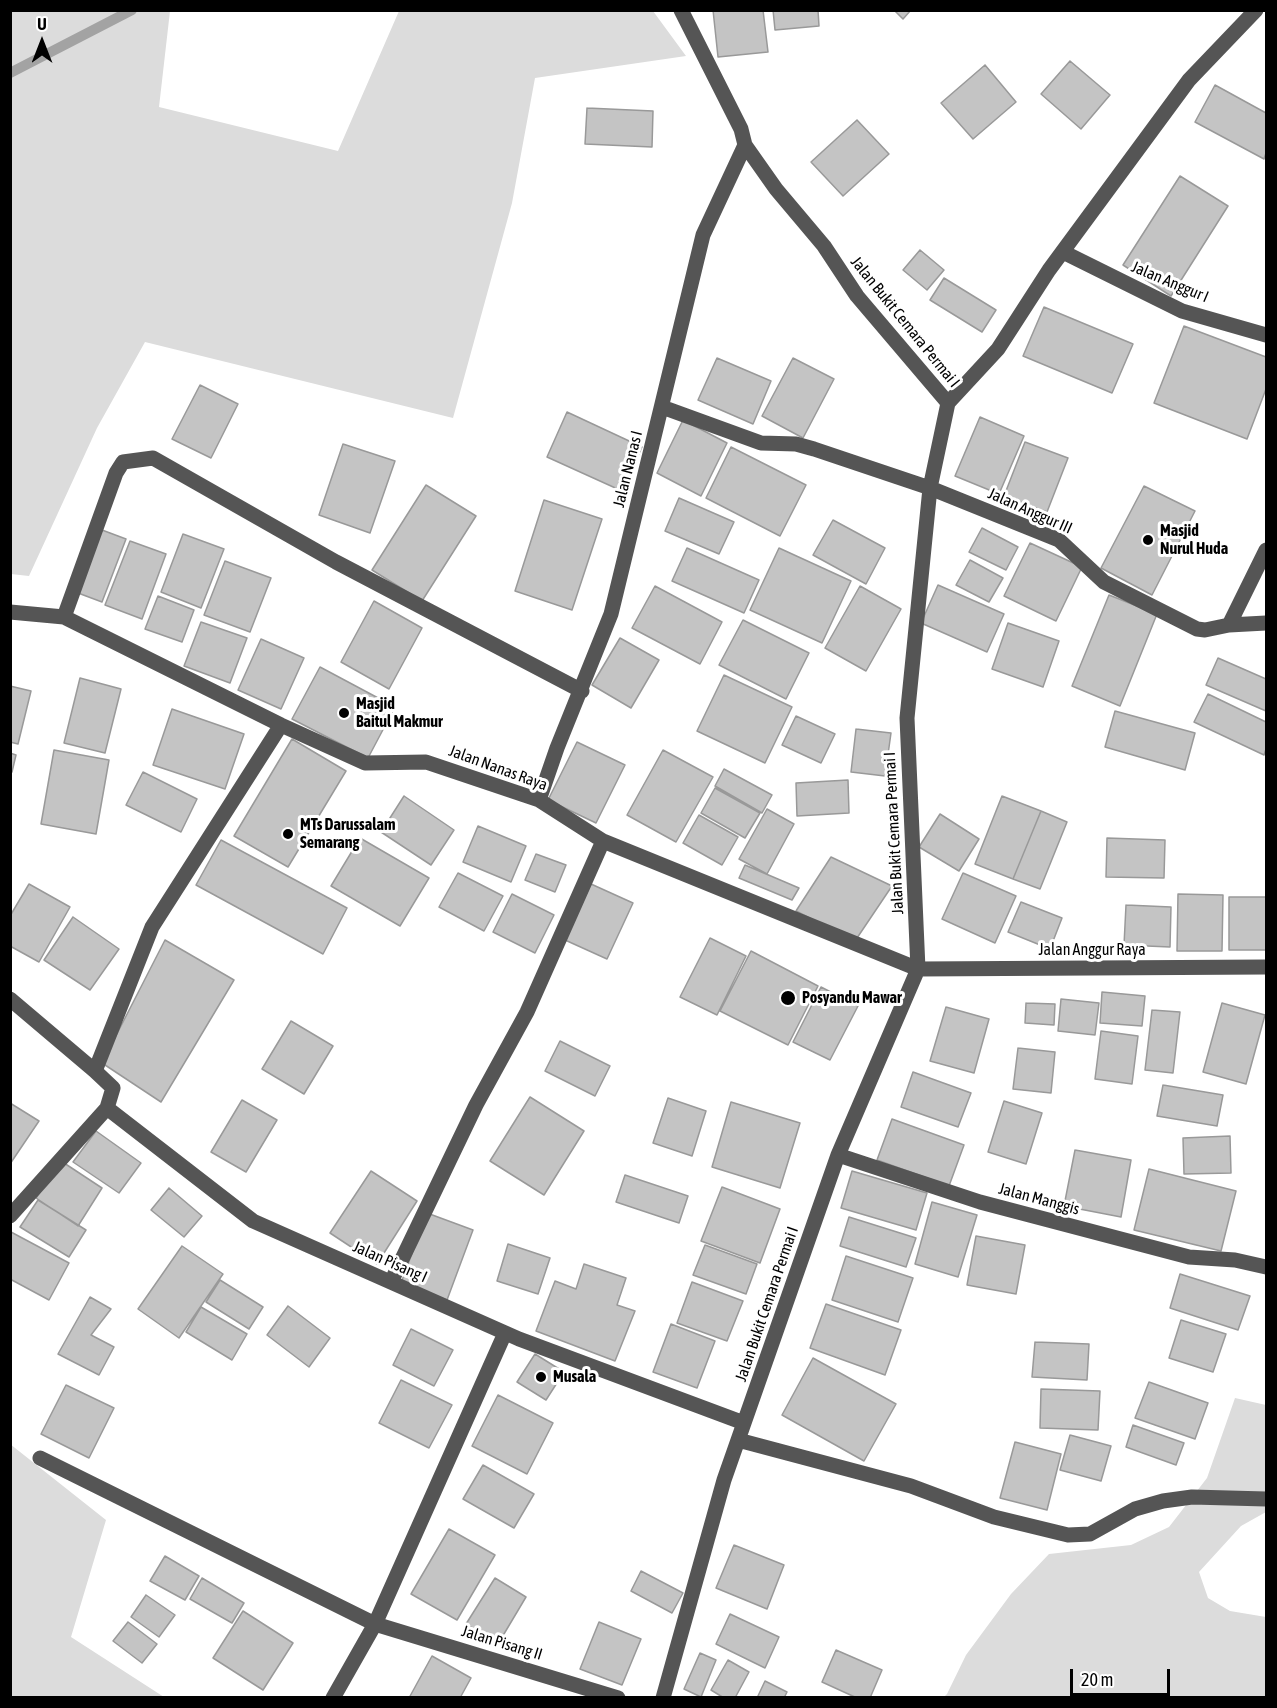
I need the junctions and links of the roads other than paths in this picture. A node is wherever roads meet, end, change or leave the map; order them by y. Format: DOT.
graph roads {
  1 [pos="681,10"];
  2 [pos="1256,10"];
  3 [pos="745,145"];
  4 [pos="1063,252"];
  5 [pos="1266,335"];
  6 [pos="948,404"];
  7 [pos="662,407"];
  8 [pos="930,488"];
  9 [pos="1266,550"];
  10 [pos="10,612"];
  11 [pos="64,617"];
  12 [pos="1266,623"];
  13 [pos="1229,625"];
  14 [pos="582,691"];
  15 [pos="281,725"];
  16 [pos="539,800"];
  17 [pos="603,841"];
  18 [pos="1266,967"];
  19 [pos="918,969"];
  20 [pos="10,999"];
  21 [pos="95,1071"];
  22 [pos="108,1108"];
  23 [pos="838,1155"];
  24 [pos="10,1216"];
  25 [pos="1266,1267"];
  26 [pos="391,1282"];
  27 [pos="505,1333"];
  28 [pos="744,1423"];
  29 [pos="738,1440"];
  30 [pos="40,1458"];
  31 [pos="1266,1499"];
  32 [pos="375,1624"];
  33 [pos="333,1698"];
  34 [pos="618,1698"];
  35 [pos="663,1698"];
  1 -- 3 [label="street, Jalan Bukit Cemara Permai I"];
  2 -- 4 [label="street"];
  3 -- 6 [label="street, Jalan Bukit Cemara Permai I"];
  3 -- 7 [label="street, Jalan Nanas I"];
  4 -- 5 [label="street, Jalan Anggur I"];
  4 -- 6 [label="street"];
  6 -- 8 [label="street, Jalan Bukit Cemara Permai I"];
  7 -- 8 [label="street, Jalan Anggur III"];
  7 -- 14 [label="street, Jalan Nanas I"];
  8 -- 13 [label="street, Jalan Anggur III"];
  8 -- 19 [label="street, Jalan Bukit Cemara Permai I"];
  9 -- 13 [label="street"];
  10 -- 11 [label="street"];
  11 -- 14 [label="street"];
  11 -- 15 [label="street, Jalan Nanas Raya"];
  12 -- 13 [label="street, Jalan Anggur III"];
  14 -- 16 [label="street, Jalan Nanas I"];
  15 -- 16 [label="street, Jalan Nanas Raya"];
  15 -- 21 [label="street"];
  16 -- 17 [label="street, Jalan Nanas Raya"];
  17 -- 19 [label="street, Jalan Nanas Raya"];
  17 -- 26 [label="street"];
  18 -- 19 [label="street, Jalan Anggur Raya"];
  19 -- 23 [label="street, Jalan Bukit Cemara Permai I"];
  20 -- 21 [label="street"];
  21 -- 22 [label="street"];
  22 -- 24 [label="street"];
  22 -- 26 [label="street, Jalan Pisang I"];
  23 -- 25 [label="street, Jalan Manggis"];
  23 -- 28 [label="street, Jalan Bukit Cemara Permai I"];
  26 -- 27 [label="street, Jalan Pisang I"];
  27 -- 28 [label="street, Jalan Pisang I"];
  27 -- 32 [label="street"];
  28 -- 29 [label="street, Jalan Bukit Cemara Permai I"];
  29 -- 31 [label="street"];
  29 -- 35 [label="street, Jalan Bukit Cemara Permai I"];
  30 -- 32 [label="street, Jalan Pisang II"];
  32 -- 33 [label="street"];
  32 -- 34 [label="street, Jalan Pisang II"];
}
